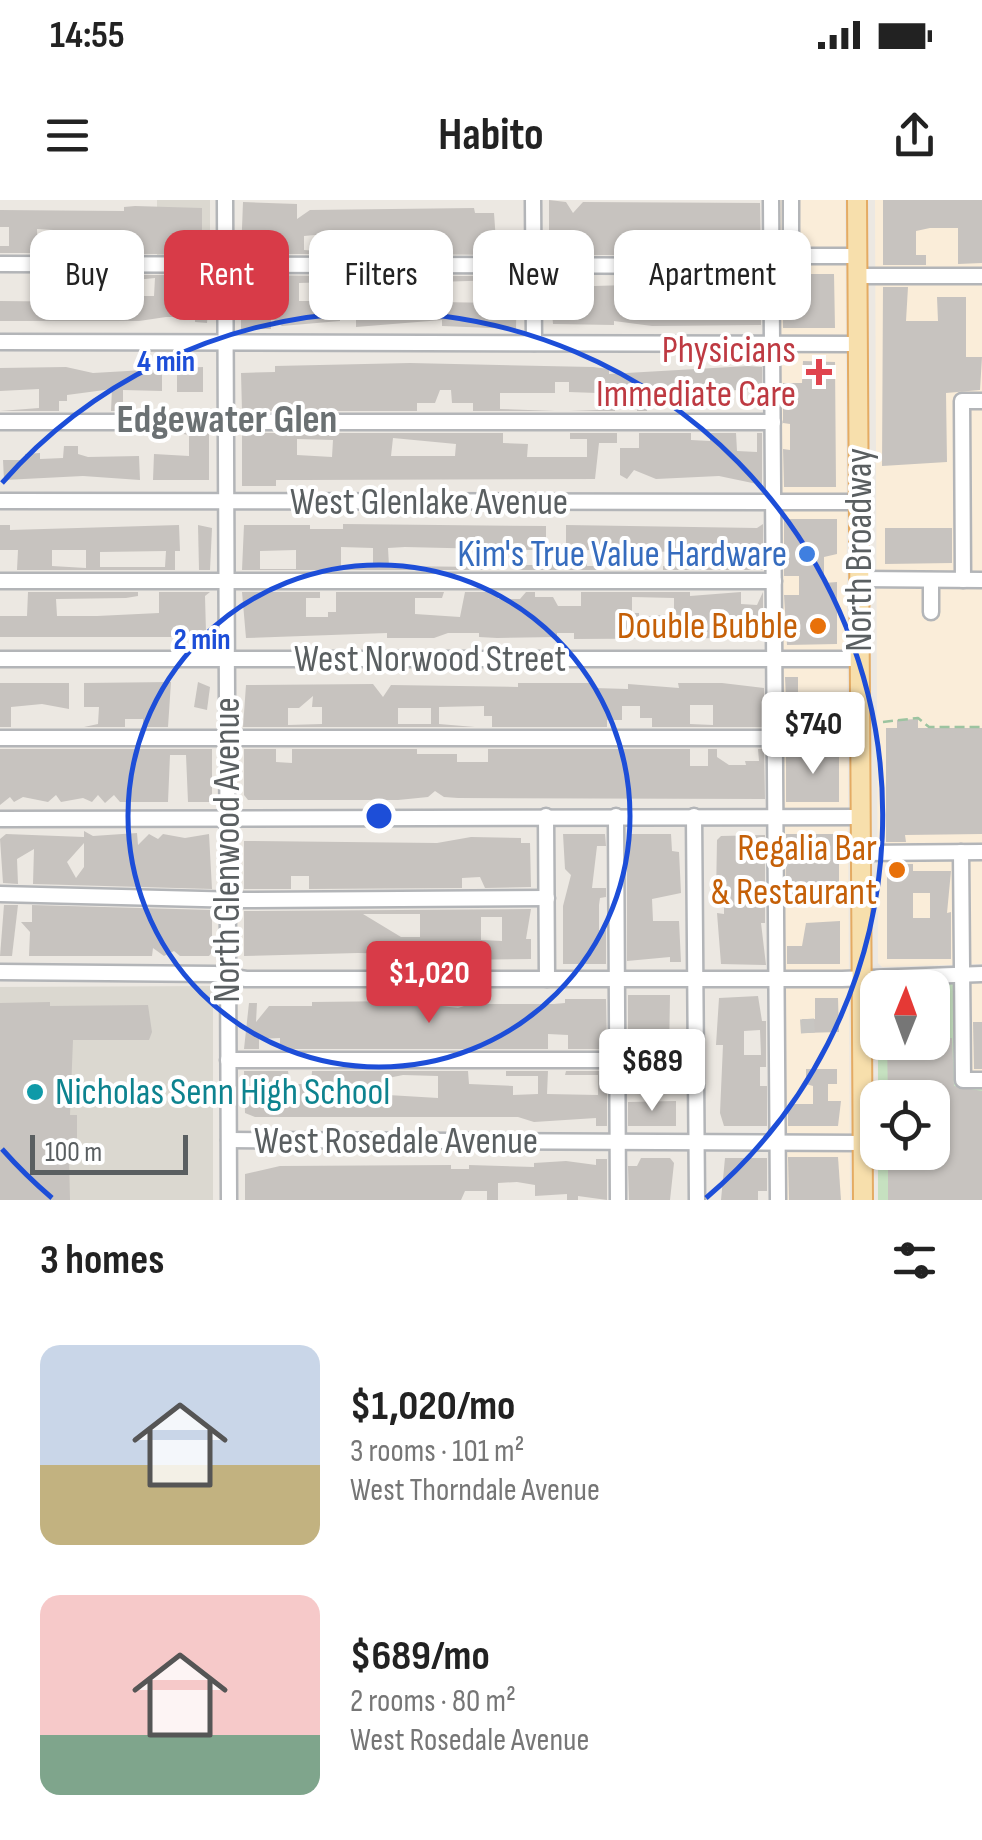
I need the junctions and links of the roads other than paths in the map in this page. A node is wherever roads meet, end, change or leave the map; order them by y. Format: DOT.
graph roads {
  1 [pos="225,200"];
  2 [pos="533,200"];
  3 [pos="771,200"];
  4 [pos="790,200"];
  5 [pos="857,200"];
  6 [pos="225,230"];
  7 [pos="533,230"];
  8 [pos="771,230"];
  9 [pos="857,256"];
  10 [pos="0,264"];
  11 [pos="164,264"];
  12 [pos="289,264"];
  13 [pos="473,265"];
  14 [pos="857,276"];
  15 [pos="982,276"];
  16 [pos="226,320"];
  17 [pos="534,320"];
  18 [pos="772,320"];
  19 [pos="0,342"];
  20 [pos="226,342"];
  21 [pos="534,343"];
  22 [pos="772,344"];
  23 [pos="858,344"];
  24 [pos="982,401"];
  25 [pos="226,421"];
  26 [pos="0,422"];
  27 [pos="773,422"];
  28 [pos="0,501"];
  29 [pos="226,502"];
  30 [pos="774,502"];
  31 [pos="859,502"];
  32 [pos="859,579"];
  33 [pos="226,580"];
  34 [pos="931,580"];
  35 [pos="962,580"];
  36 [pos="982,580"];
  37 [pos="0,581"];
  38 [pos="774,581"];
  39 [pos="931,612"];
  40 [pos="0,658"];
  41 [pos="227,659"];
  42 [pos="860,659"];
  43 [pos="774,660"];
  44 [pos="830,734"];
  45 [pos="775,735"];
  46 [pos="0,738"];
  47 [pos="227,738"];
  48 [pos="546,816"];
  49 [pos="616,816"];
  50 [pos="694,816"];
  51 [pos="775,816"];
  52 [pos="861,816"];
  53 [pos="0,818"];
  54 [pos="227,818"];
  55 [pos="861,852"];
  56 [pos="961,852"];
  57 [pos="982,852"];
  58 [pos="0,894"];
  59 [pos="228,898"];
  60 [pos="546,898"];
  61 [pos="862,970"];
  62 [pos="0,972"];
  63 [pos="963,974"];
  64 [pos="982,974"];
  65 [pos="950,975"];
  66 [pos="228,977"];
  67 [pos="860,978"];
  68 [pos="547,979"];
  69 [pos="617,979"];
  70 [pos="696,979"];
  71 [pos="776,979"];
  72 [pos="228,1060"];
  73 [pos="617,1060"];
  74 [pos="982,1080"];
  75 [pos="228,1140"];
  76 [pos="618,1142"];
  77 [pos="697,1142"];
  78 [pos="777,1142"];
  79 [pos="860,1142"];
  80 [pos="863,1170"];
  81 [pos="229,1200"];
  82 [pos="618,1200"];
  83 [pos="697,1200"];
  84 [pos="778,1200"];
  85 [pos="863,1200"];
  1 -- 6 [label="street, North Glenwood Avenue"];
  2 -- 7 [label="street"];
  3 -- 8 [label="street"];
  4 -- 9 [label="street"];
  5 -- 9 [label="main road, North Broadway"];
  9 -- 14 [label="main road, North Broadway"];
  10 -- 11 [label="street"];
  12 -- 13 [label="street"];
  14 -- 15 [label="street"];
  14 -- 23 [label="main road, North Broadway"];
  16 -- 20 [label="street, North Glenwood Avenue"];
  17 -- 21 [label="street"];
  18 -- 22 [label="street"];
  19 -- 20 [label="street"];
  20 -- 21 [label="street"];
  20 -- 25 [label="street, North Glenwood Avenue"];
  21 -- 22 [label="street"];
  22 -- 23 [label="street"];
  22 -- 27 [label="street"];
  23 -- 31 [label="main road, North Broadway"];
  24 -- 35 [label="street"];
  25 -- 26 [label="street"];
  25 -- 27 [label="street"];
  25 -- 29 [label="street, North Glenwood Avenue"];
  27 -- 30 [label="street"];
  28 -- 29 [label="street, West Glenlake Avenue"];
  29 -- 30 [label="street, West Glenlake Avenue"];
  29 -- 33 [label="street, North Glenwood Avenue"];
  30 -- 31 [label="street, West Glenlake Avenue"];
  30 -- 38 [label="street"];
  31 -- 32 [label="main road, North Broadway"];
  32 -- 34 [label="street"];
  32 -- 42 [label="main road, North Broadway"];
  33 -- 37 [label="street"];
  33 -- 38 [label="street"];
  33 -- 41 [label="street, North Glenwood Avenue"];
  34 -- 35 [label="street"];
  34 -- 39 [label="street"];
  35 -- 36 [label="street"];
  38 -- 43 [label="street"];
  40 -- 41 [label="street, West Norwood Street"];
  41 -- 43 [label="street, West Norwood Street"];
  41 -- 47 [label="street, North Glenwood Avenue"];
  42 -- 43 [label="street, West Norwood Street"];
  42 -- 52 [label="main road, North Broadway"];
  43 -- 45 [label="street"];
  44 -- 45 [label="street"];
  45 -- 47 [label="street"];
  45 -- 51 [label="street"];
  46 -- 47 [label="street"];
  47 -- 54 [label="street, North Glenwood Avenue"];
  48 -- 49 [label="street"];
  48 -- 54 [label="street"];
  48 -- 60 [label="street"];
  49 -- 50 [label="street"];
  49 -- 69 [label="street"];
  50 -- 51 [label="street"];
  50 -- 70 [label="street"];
  51 -- 52 [label="street"];
  51 -- 71 [label="street"];
  52 -- 55 [label="main road, North Broadway"];
  53 -- 54 [label="street"];
  54 -- 59 [label="street, North Glenwood Avenue"];
  55 -- 56 [label="street"];
  55 -- 61 [label="main road, North Broadway"];
  56 -- 57 [label="street"];
  56 -- 63 [label="street"];
  58 -- 59 [label="street"];
  59 -- 60 [label="street"];
  59 -- 66 [label="street, North Glenwood Avenue"];
  60 -- 68 [label="street"];
  62 -- 66 [label="street"];
  63 -- 64 [label="street"];
  63 -- 65 [label="street"];
  63 -- 74 [label="street"];
  66 -- 68 [label="street"];
  66 -- 72 [label="street, North Glenwood Avenue"];
  67 -- 71 [label="street"];
  68 -- 69 [label="street"];
  69 -- 70 [label="street"];
  69 -- 73 [label="street"];
  70 -- 71 [label="street"];
  70 -- 77 [label="street"];
  71 -- 78 [label="street"];
  72 -- 73 [label="street"];
  72 -- 75 [label="street, North Glenwood Avenue"];
  73 -- 76 [label="street"];
  75 -- 76 [label="street, West Rosedale Avenue"];
  75 -- 81 [label="street, North Glenwood Avenue"];
  76 -- 77 [label="street, West Rosedale Avenue"];
  76 -- 82 [label="street"];
  77 -- 78 [label="street, West Rosedale Avenue"];
  77 -- 83 [label="street"];
  78 -- 79 [label="street, West Rosedale Avenue"];
  78 -- 84 [label="street"];
  80 -- 85 [label="main road, North Broadway"];
}
